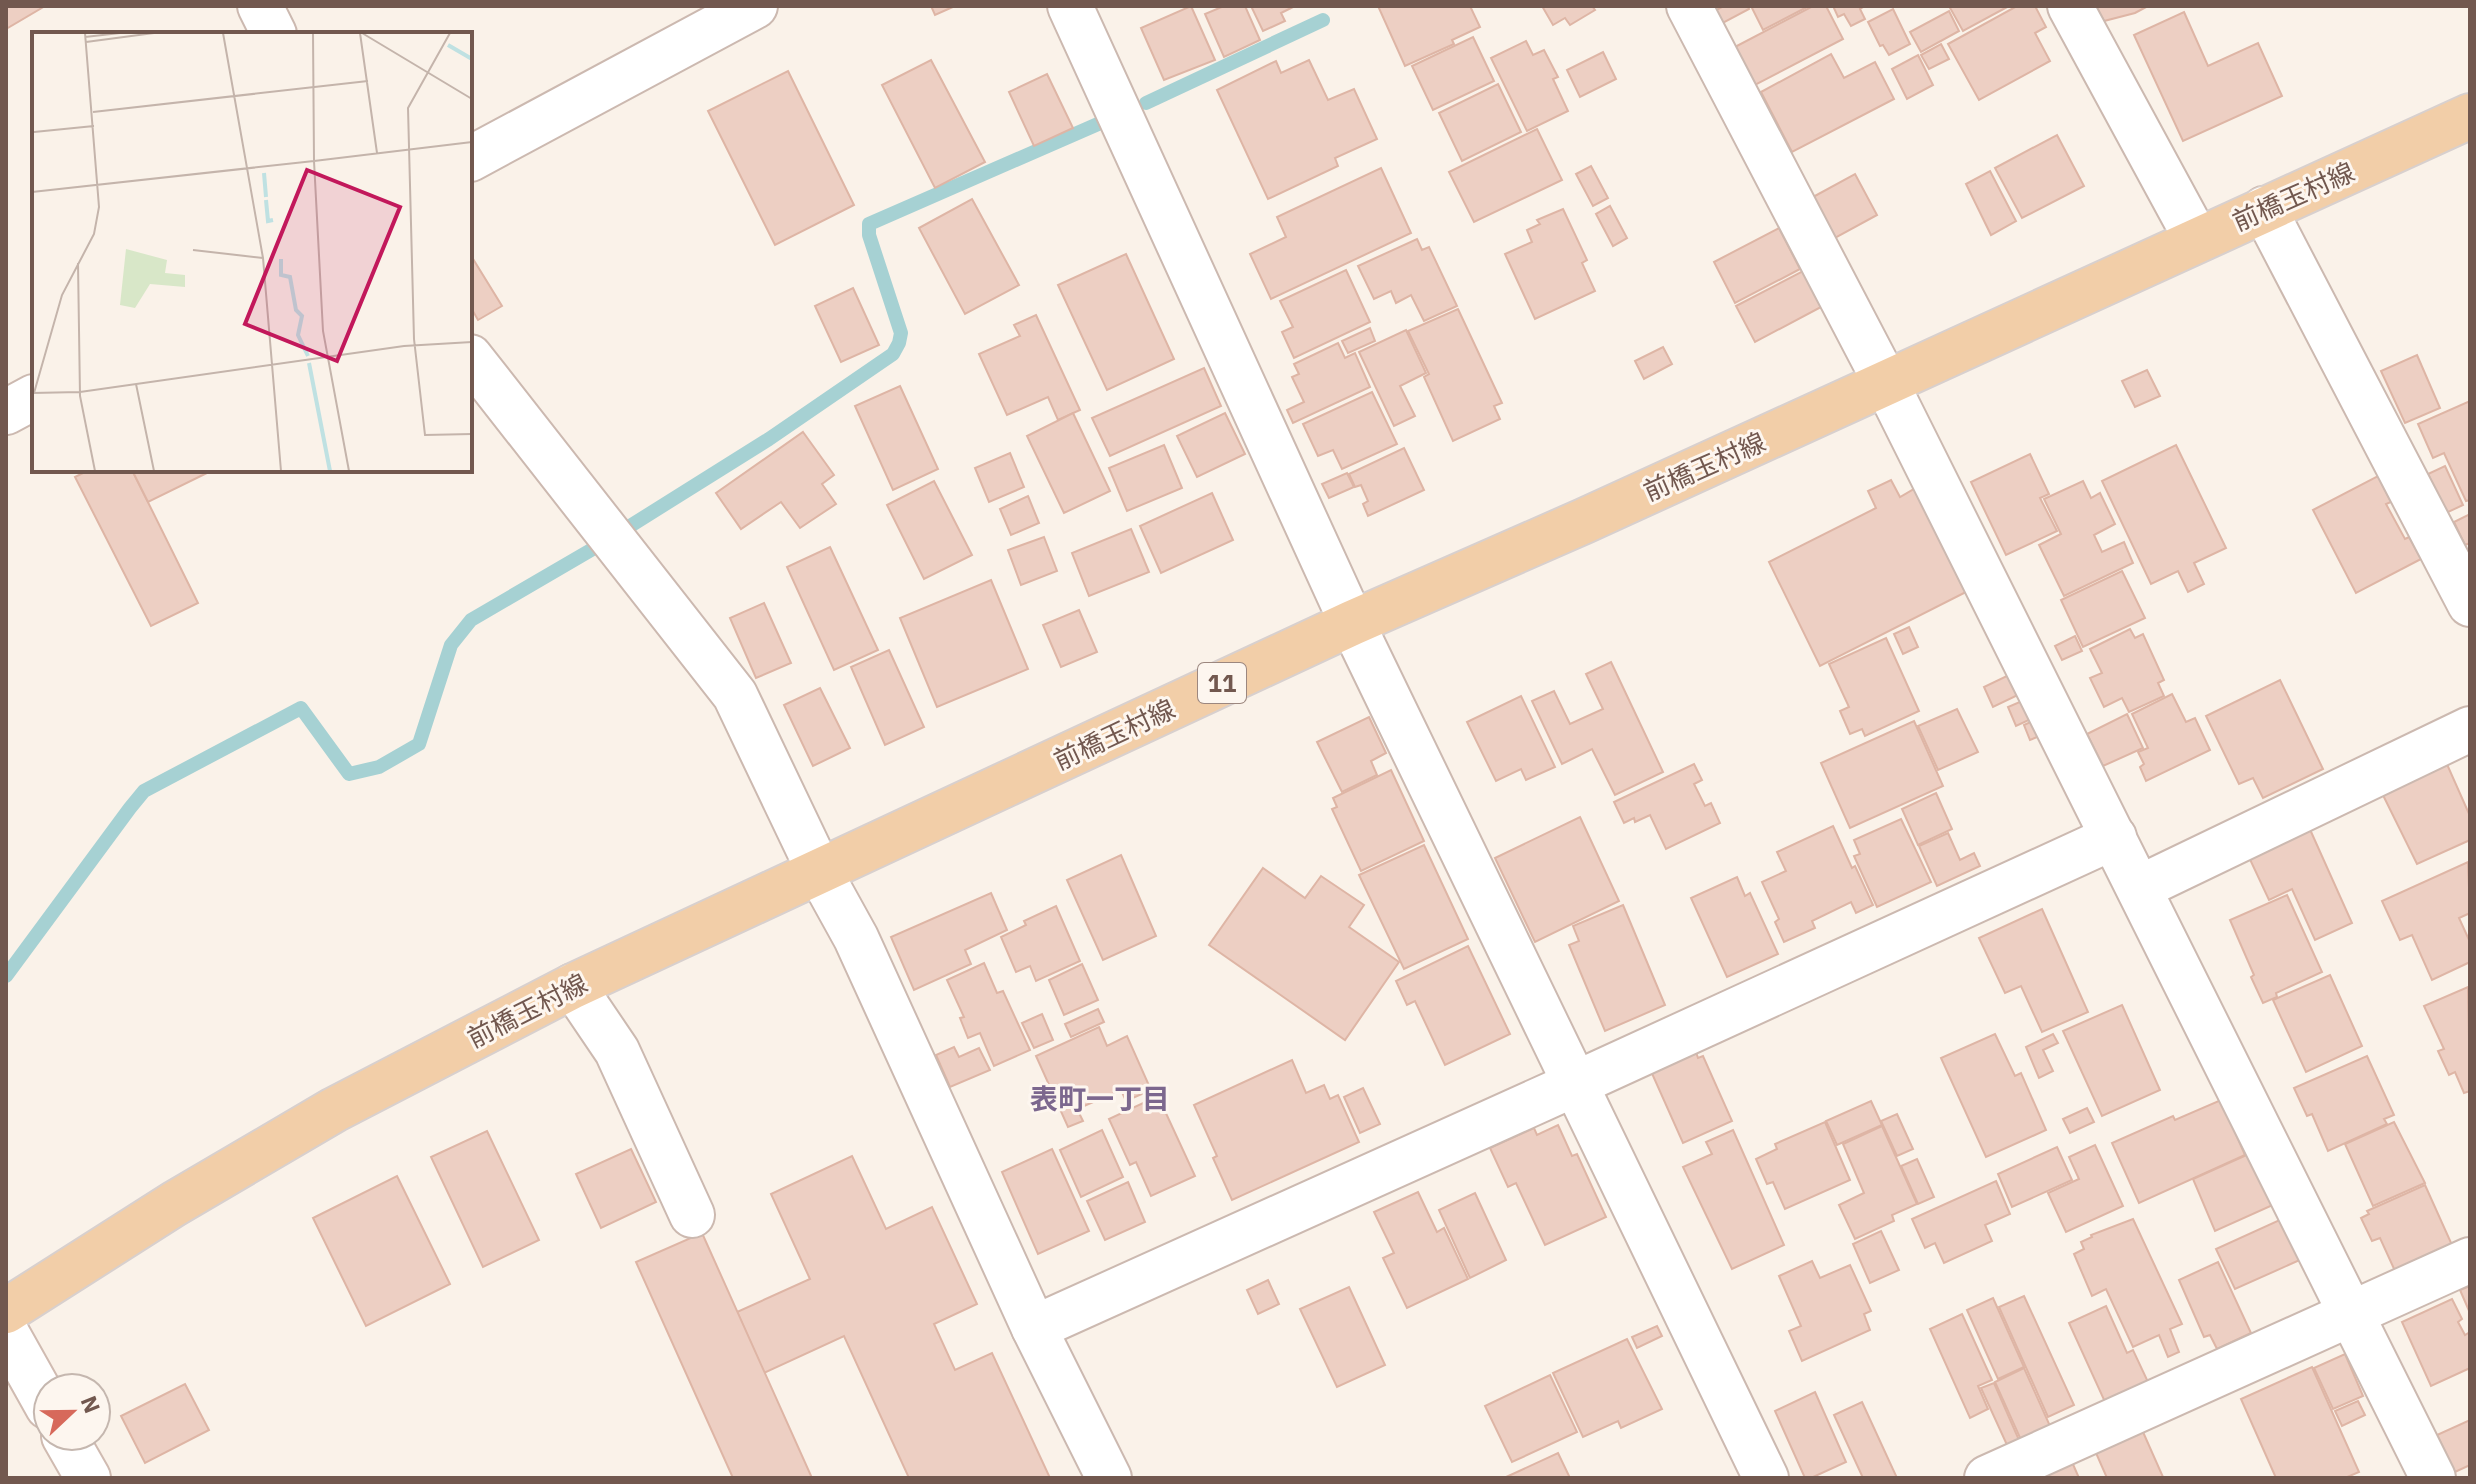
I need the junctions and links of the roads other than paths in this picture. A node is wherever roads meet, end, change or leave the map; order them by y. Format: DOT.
graph roads {
  1 [pos="260,6"];
  2 [pos="755,6"];
  3 [pos="1070,6"];
  4 [pos="1689,6"];
  5 [pos="2070,6"];
  6 [pos="273,32"];
  7 [pos="2470,116"];
  8 [pos="472,158"];
  9 [pos="2264,209"];
  10 [pos="2197,240"];
  11 [pos="472,360"];
  12 [pos="1886,383"];
  13 [pos="32,398"];
  14 [pos="6,412"];
  15 [pos="2470,604"];
  16 [pos="1352,623"];
  17 [pos="2470,729"];
  18 [pos="2114,837"];
  19 [pos="819,871"];
  20 [pos="2139,888"];
  21 [pos="573,986"];
  22 [pos="1575,1084"];
  23 [pos="692,1215"];
  24 [pos="2470,1260"];
  25 [pos="6,1311"];
  26 [pos="2353,1313"];
  27 [pos="1034,1328"];
  28 [pos="6,1332"];
  29 [pos="32,1378"];
  30 [pos="73,1452"];
  31 [pos="88,1478"];
  32 [pos="1109,1478"];
  33 [pos="1766,1478"];
  34 [pos="1987,1478"];
  35 [pos="2433,1478"];
  1 -- 6 [label="street"];
  2 -- 8 [label="street"];
  3 -- 16 [label="street"];
  4 -- 12 [label="street"];
  5 -- 10 [label="street"];
  7 -- 9 [label="main road, 前橋玉村線 / 11"];
  9 -- 10 [label="main road, 前橋玉村線 / 11"];
  9 -- 15 [label="street"];
  10 -- 12 [label="main road, 前橋玉村線 / 11"];
  11 -- 19 [label="street"];
  12 -- 16 [label="main road, 前橋玉村線 / 11"];
  12 -- 18 [label="street"];
  13 -- 14 [label="street"];
  16 -- 19 [label="main road, 前橋玉村線 / 11"];
  16 -- 22 [label="street"];
  17 -- 20 [label="street"];
  18 -- 20 [label="street"];
  18 -- 22 [label="street"];
  19 -- 21 [label="main road, 前橋玉村線 / 11"];
  19 -- 27 [label="street"];
  20 -- 26 [label="street"];
  21 -- 23 [label="street"];
  21 -- 25 [label="main road, 前橋玉村線 / 11"];
  22 -- 27 [label="street"];
  22 -- 33 [label="street"];
  24 -- 26 [label="street"];
  26 -- 34 [label="street"];
  26 -- 35 [label="street"];
  27 -- 32 [label="street"];
  28 -- 29 [label="street"];
  30 -- 31 [label="street"];
}
